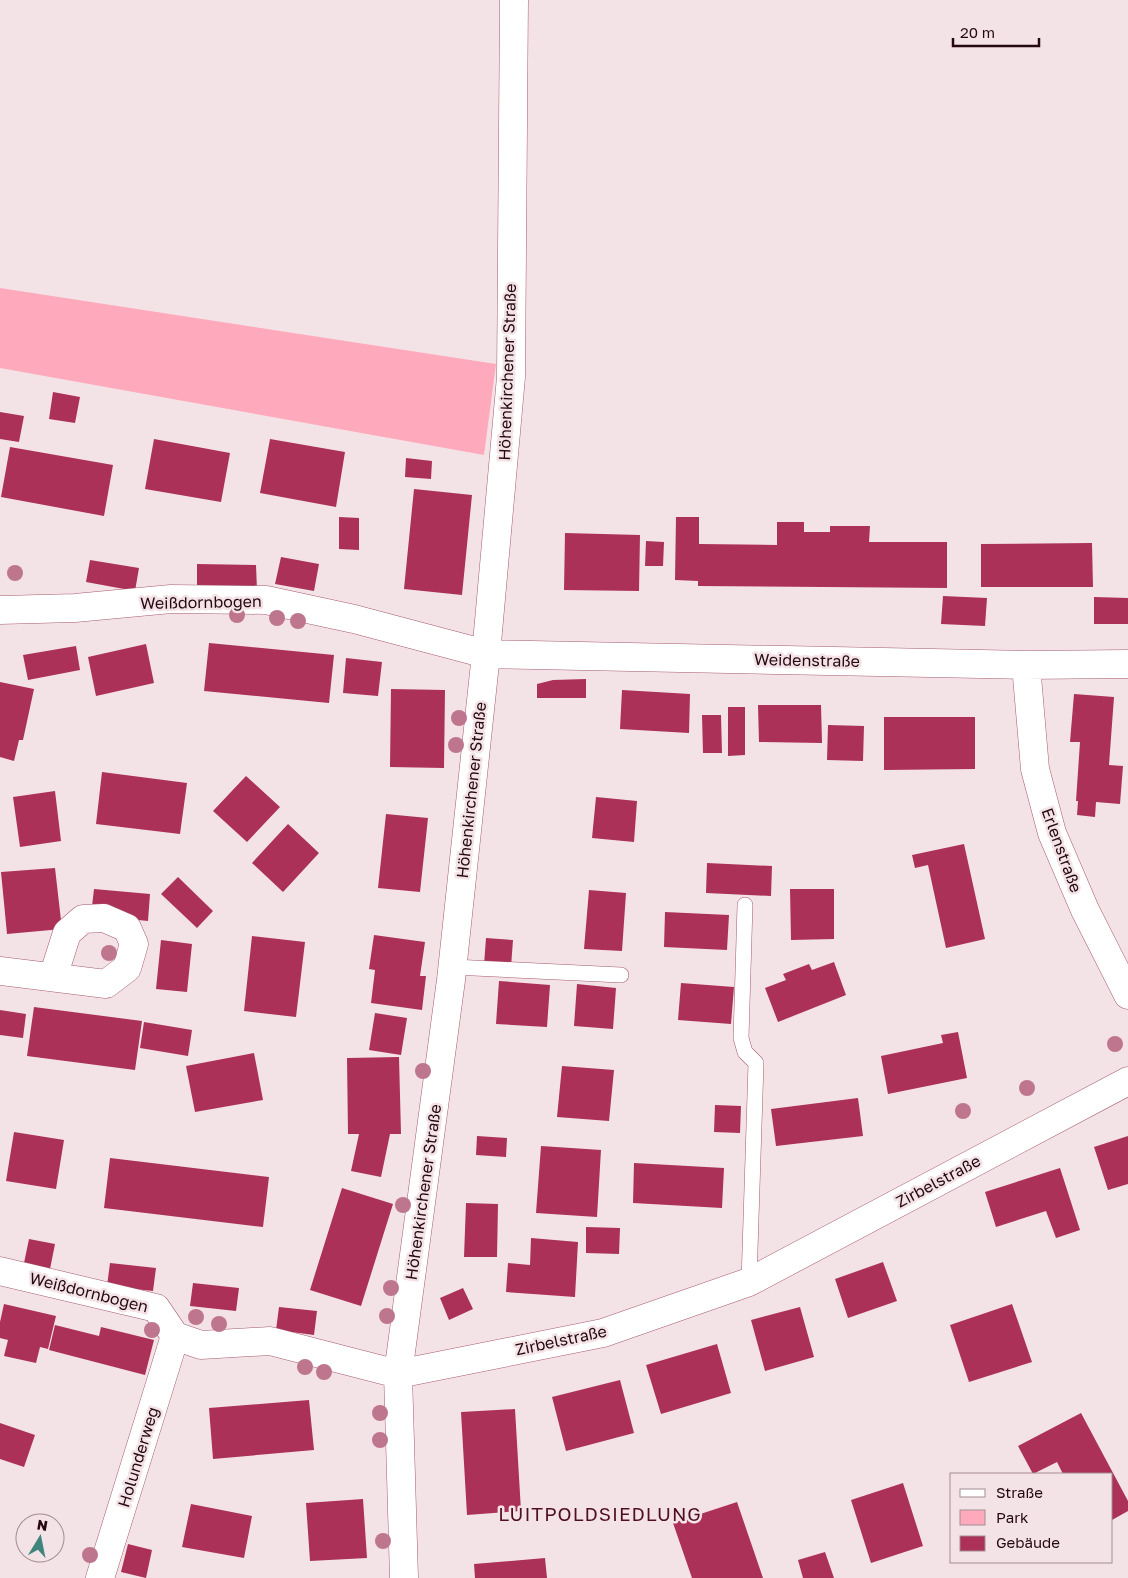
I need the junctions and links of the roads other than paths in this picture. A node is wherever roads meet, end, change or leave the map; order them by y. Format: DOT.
graph roads {
  1 [pos="514,0"];
  2 [pos="0,610"];
  3 [pos="486,654"];
  4 [pos="1128,664"];
  5 [pos="1026,665"];
  6 [pos="745,905"];
  7 [pos="453,967"];
  8 [pos="0,971"];
  9 [pos="621,975"];
  10 [pos="53,977"];
  11 [pos="1128,995"];
  12 [pos="1128,1081"];
  13 [pos="0,1271"];
  14 [pos="749,1282"];
  15 [pos="175,1336"];
  16 [pos="398,1374"];
  17 [pos="100,1578"];
  18 [pos="404,1578"];
  1 -- 3 [label="street, Höhenkirchener Straße"];
  2 -- 3 [label="street, Weißdornbogen"];
  3 -- 5 [label="street, Weidenstraße"];
  3 -- 7 [label="street, Höhenkirchener Straße"];
  4 -- 5 [label="street, Weidenstraße"];
  5 -- 11 [label="street, Erlenstraße"];
  6 -- 14 [label="lane"];
  7 -- 9 [label="lane"];
  7 -- 16 [label="street, Höhenkirchener Straße"];
  8 -- 10 [label="street"];
  12 -- 14 [label="street, Zirbelstraße"];
  13 -- 15 [label="street, Weißdornbogen"];
  14 -- 16 [label="street, Zirbelstraße"];
  15 -- 16 [label="street"];
  15 -- 17 [label="street, Holunderweg"];
  16 -- 18 [label="street, Höhenkirchener Straße"];
}
